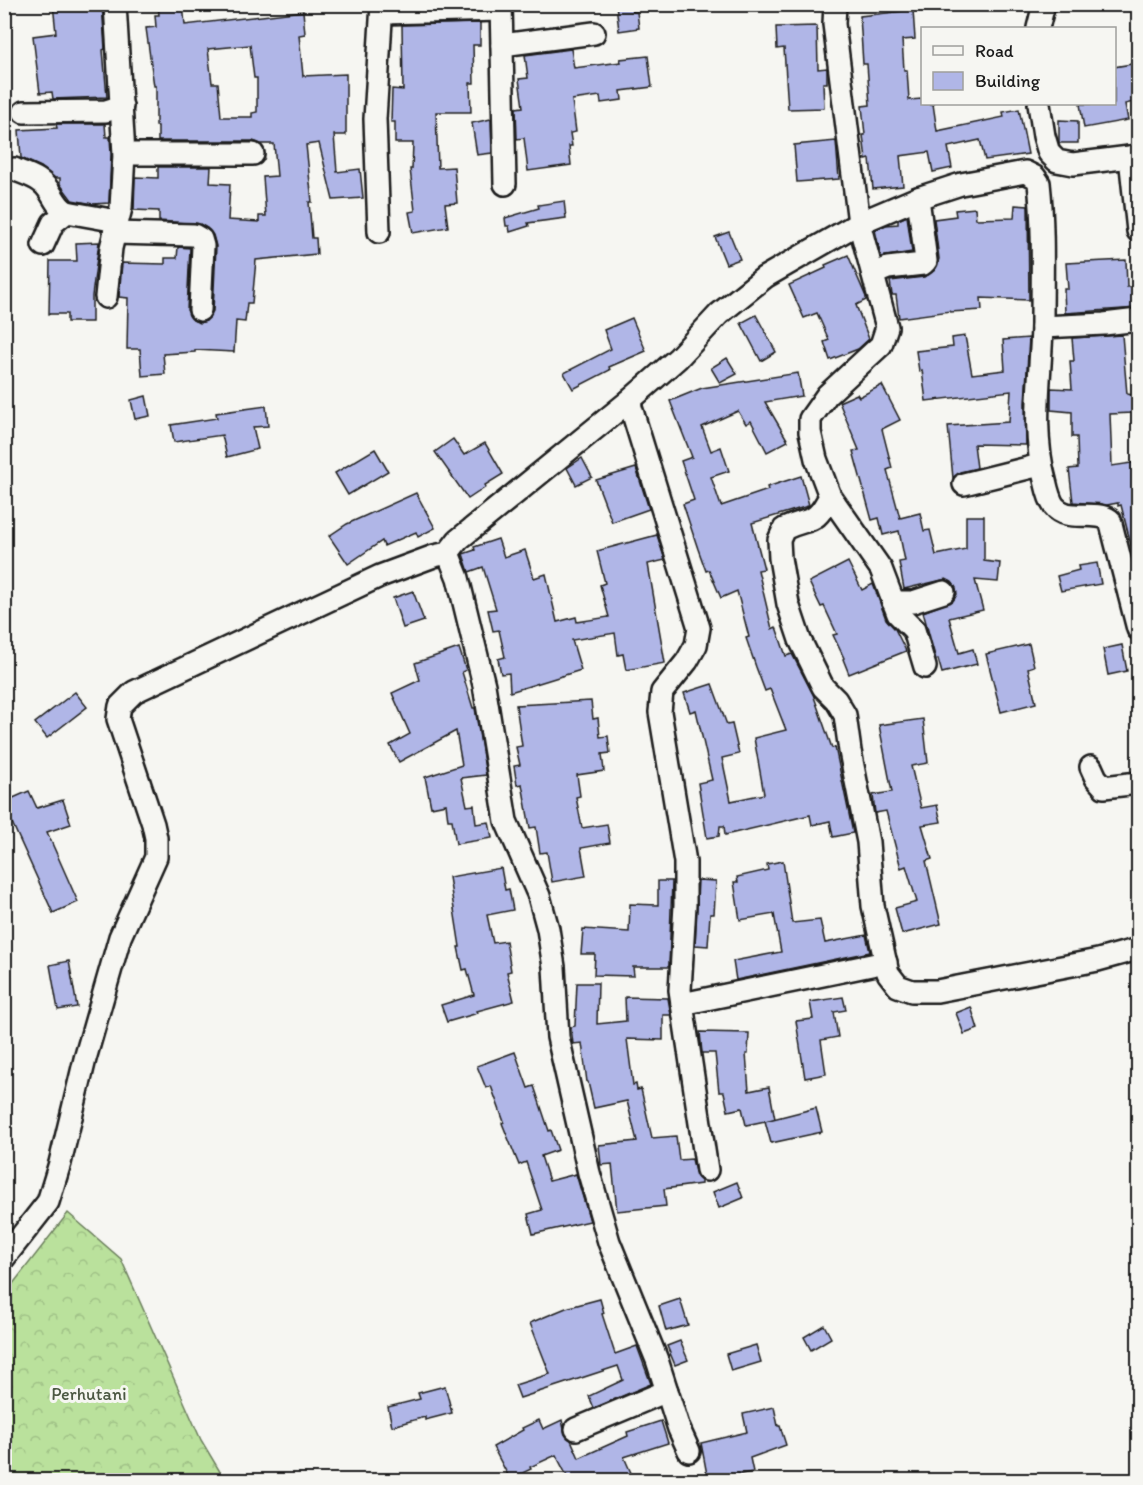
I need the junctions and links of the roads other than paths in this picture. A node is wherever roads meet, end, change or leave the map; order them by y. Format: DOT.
graph roads {
  1 [pos="115,4"];
  2 [pos="835,4"];
  3 [pos="1044,4"];
  4 [pos="501,7"];
  5 [pos="382,9"];
  6 [pos="1038,27"];
  7 [pos="594,33"];
  8 [pos="502,45"];
  9 [pos="1039,105"];
  10 [pos="122,106"];
  11 [pos="24,112"];
  12 [pos="124,154"];
  13 [pos="254,154"];
  14 [pos="1134,157"];
  15 [pos="14,169"];
  16 [pos="505,184"];
  17 [pos="918,198"];
  18 [pos="67,212"];
  19 [pos="860,224"];
  20 [pos="116,227"];
  21 [pos="1138,231"];
  22 [pos="379,232"];
  23 [pos="43,245"];
  24 [pos="873,274"];
  25 [pos="106,297"];
  26 [pos="200,310"];
  27 [pos="1138,320"];
  28 [pos="1042,327"];
  29 [pos="629,401"];
  30 [pos="1040,465"];
  31 [pos="964,484"];
  32 [pos="830,496"];
  33 [pos="448,553"];
  34 [pos="944,592"];
  35 [pos="893,602"];
  36 [pos="1138,629"];
  37 [pos="925,668"];
  38 [pos="1091,767"];
  39 [pos="1138,783"];
  40 [pos="1138,949"];
  41 [pos="886,962"];
  42 [pos="682,1004"];
  43 [pos="707,1170"];
  44 [pos="4,1258"];
  45 [pos="667,1391"];
  46 [pos="576,1430"];
  47 [pos="689,1451"];
  1 -- 10 [label="street"];
  2 -- 19 [label="street"];
  3 -- 6 [label="street"];
  4 -- 5 [label="street"];
  4 -- 8 [label="street"];
  5 -- 22 [label="street"];
  7 -- 8 [label="street"];
  8 -- 16 [label="street"];
  9 -- 14 [label="street"];
  10 -- 11 [label="street"];
  10 -- 12 [label="street"];
  12 -- 13 [label="street"];
  12 -- 20 [label="street"];
  14 -- 21 [label="street"];
  15 -- 18 [label="street"];
  17 -- 19 [label="street"];
  17 -- 24 [label="street"];
  17 -- 28 [label="street"];
  18 -- 20 [label="street"];
  18 -- 23 [label="street"];
  19 -- 24 [label="street"];
  19 -- 29 [label="street"];
  20 -- 25 [label="street"];
  20 -- 26 [label="street"];
  24 -- 32 [label="street"];
  27 -- 28 [label="street"];
  28 -- 30 [label="street"];
  29 -- 33 [label="street"];
  29 -- 42 [label="street"];
  30 -- 31 [label="street"];
  30 -- 36 [label="street"];
  32 -- 35 [label="street"];
  32 -- 41 [label="street"];
  33 -- 44 [label="street"];
  33 -- 45 [label="street"];
  34 -- 35 [label="street"];
  35 -- 37 [label="street"];
  38 -- 39 [label="street"];
  40 -- 41 [label="street"];
  41 -- 42 [label="street"];
  42 -- 43 [label="street"];
  45 -- 46 [label="street"];
  45 -- 47 [label="street"];
}
